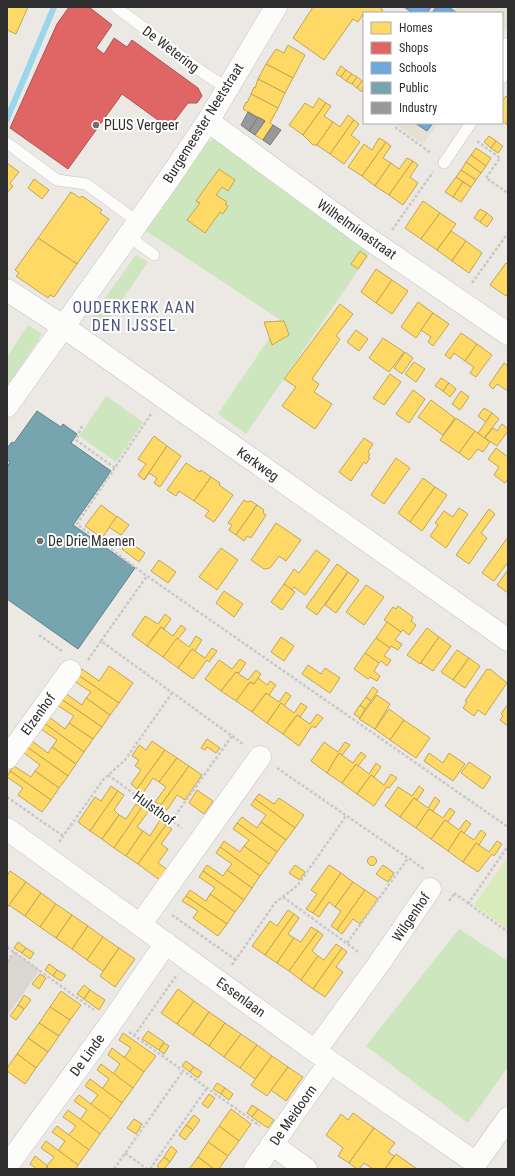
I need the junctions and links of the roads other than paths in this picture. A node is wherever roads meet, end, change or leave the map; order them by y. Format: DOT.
graph roads {
  1 [pos="116,7"];
  2 [pos="276,7"];
  3 [pos="508,49"];
  4 [pos="504,70"];
  5 [pos="227,88"];
  6 [pos="208,122"];
  7 [pos="468,128"];
  8 [pos="7,143"];
  9 [pos="444,163"];
  10 [pos="133,229"];
  11 [pos="154,255"];
  12 [pos="7,290"];
  13 [pos="64,327"];
  14 [pos="508,334"];
  15 [pos="7,406"];
  16 [pos="508,640"];
  17 [pos="70,671"];
  18 [pos="260,757"];
  19 [pos="7,758"];
  20 [pos="7,829"];
  21 [pos="440,889"];
  22 [pos="140,924"];
  23 [pos="166,943"];
  24 [pos="323,1057"];
  25 [pos="508,1118"];
  26 [pos="274,1141"];
  27 [pos="7,1166"];
  28 [pos="476,1166"];
  29 [pos="255,1169"];
  30 [pos="306,1169"];
  1 -- 5 [label="lane, De Wetering"];
  2 -- 5 [label="street, Burgemeester Neetstraat"];
  3 -- 4 [label="street"];
  5 -- 6 [label="street, Burgemeester Neetstraat"];
  6 -- 10 [label="street, Burgemeester Neetstraat"];
  6 -- 14 [label="street, Wilhelminastraat"];
  7 -- 9 [label="lane"];
  8 -- 10 [label="lane"];
  10 -- 11 [label="lane"];
  10 -- 13 [label="street, Burgemeester Neetstraat"];
  12 -- 13 [label="street, Kerkweg"];
  13 -- 15 [label="street, Burgemeester Neetstraat"];
  13 -- 16 [label="street, Kerkweg"];
  17 -- 19 [label="street, Elzenhof"];
  18 -- 22 [label="street"];
  20 -- 22 [label="street, Essenlaan"];
  21 -- 24 [label="street, Wilgenhof"];
  22 -- 23 [label="street, Essenlaan"];
  23 -- 24 [label="street, Essenlaan"];
  23 -- 27 [label="street, De Linde"];
  24 -- 26 [label="street, De Meidoorn"];
  24 -- 28 [label="street, Essenlaan"];
  25 -- 28 [label="street"];
  26 -- 29 [label="street, De Meidoorn"];
  26 -- 30 [label="street"];
}
